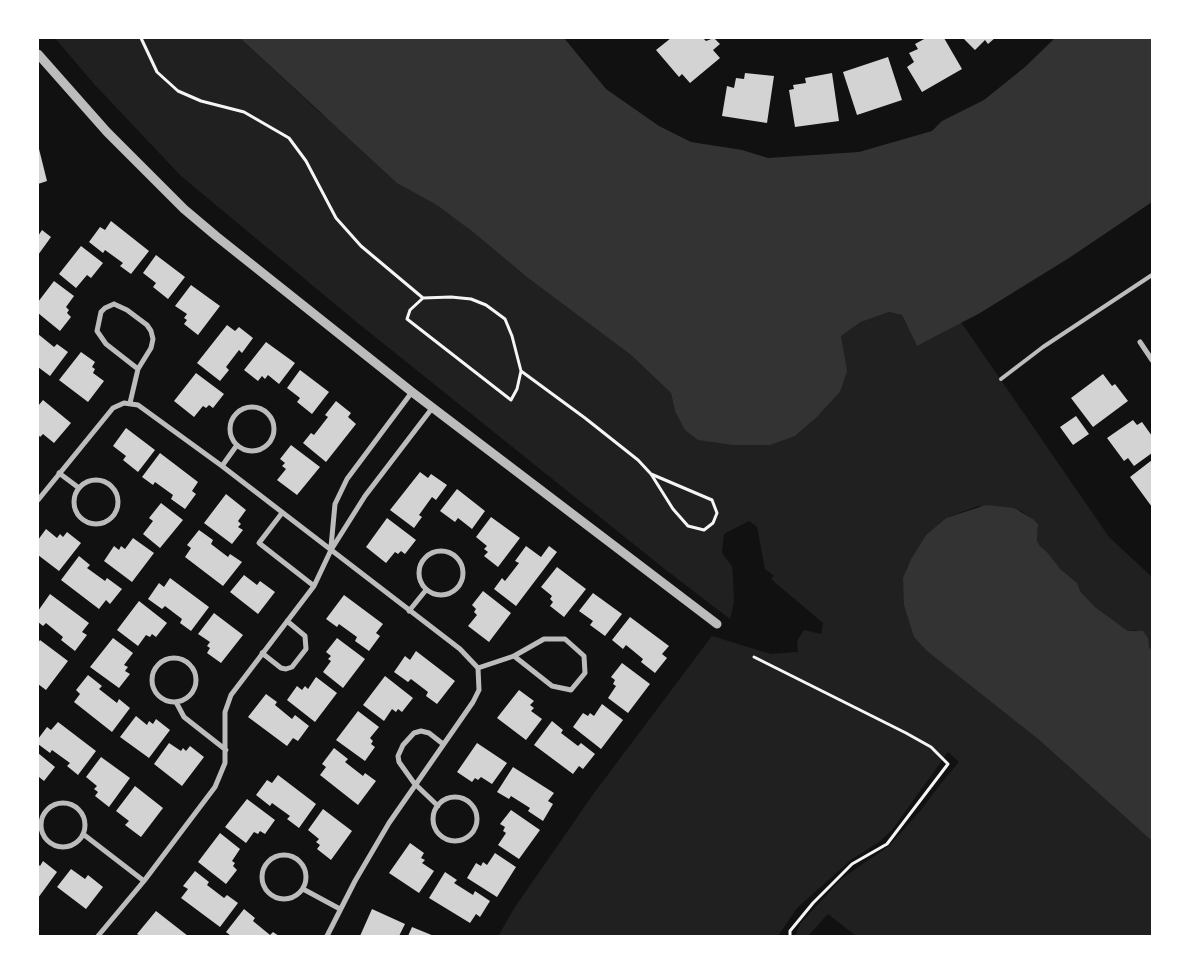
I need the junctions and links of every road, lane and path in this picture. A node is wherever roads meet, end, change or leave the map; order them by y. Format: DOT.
graph roads {
  1 [pos="141,38"];
  2 [pos="38,54"];
  3 [pos="1152,274"];
  4 [pos="423,298"];
  5 [pos="1140,342"];
  6 [pos="1152,360"];
  7 [pos="138,369"];
  8 [pos="521,371"];
  9 [pos="1001,379"];
  10 [pos="412,392"];
  11 [pos="130,403"];
  12 [pos="433,407"];
  13 [pos="237,445"];
  14 [pos="222,466"];
  15 [pos="59,473"];
  16 [pos="651,474"];
  17 [pos="79,488"];
  18 [pos="38,497"];
  19 [pos="282,513"];
  20 [pos="331,550"];
  21 [pos="314,586"];
  22 [pos="426,590"];
  23 [pos="409,611"];
  24 [pos="287,622"];
  25 [pos="717,624"];
  26 [pos="262,654"];
  27 [pos="514,656"];
  28 [pos="754,657"];
  29 [pos="478,668"];
  30 [pos="176,702"];
  31 [pos="444,744"];
  32 [pos="226,750"];
  33 [pos="414,784"];
  34 [pos="438,806"];
  35 [pos="83,834"];
  36 [pos="144,881"];
  37 [pos="303,889"];
  38 [pos="340,909"];
  39 [pos="100,936"];
  40 [pos="327,936"];
  41 [pos="790,936"];
  1 -- 4 [label="path"];
  2 -- 10 [label="street"];
  3 -- 9 [label="lane"];
  4 -- 8 [label="path"];
  4 -- 8 [label="path"];
  5 -- 6 [label="street"];
  7 -- 7 [label="street"];
  7 -- 11 [label="street"];
  8 -- 16 [label="path"];
  10 -- 12 [label="street"];
  10 -- 20 [label="street"];
  11 -- 14 [label="street"];
  11 -- 15 [label="street"];
  12 -- 20 [label="street"];
  12 -- 25 [label="street"];
  13 -- 13 [label="street"];
  13 -- 14 [label="street"];
  14 -- 19 [label="street"];
  15 -- 17 [label="street"];
  15 -- 18 [label="street"];
  16 -- 16 [label="path"];
  17 -- 17 [label="street"];
  19 -- 20 [label="street"];
  19 -- 21 [label="street"];
  20 -- 21 [label="street"];
  20 -- 23 [label="street"];
  21 -- 24 [label="street"];
  22 -- 22 [label="street"];
  22 -- 23 [label="street"];
  23 -- 29 [label="street"];
  24 -- 26 [label="street"];
  24 -- 26 [label="street"];
  26 -- 32 [label="street"];
  27 -- 27 [label="street"];
  27 -- 29 [label="street"];
  28 -- 41 [label="path"];
  29 -- 31 [label="street"];
  30 -- 30 [label="street"];
  30 -- 32 [label="street"];
  31 -- 33 [label="street"];
  31 -- 33 [label="street"];
  32 -- 36 [label="street"];
  33 -- 34 [label="street"];
  33 -- 38 [label="street"];
  34 -- 34 [label="street"];
  35 -- 35 [label="street"];
  35 -- 36 [label="street"];
  36 -- 39 [label="street"];
  37 -- 37 [label="street"];
  37 -- 38 [label="street"];
  38 -- 40 [label="street"];
}
